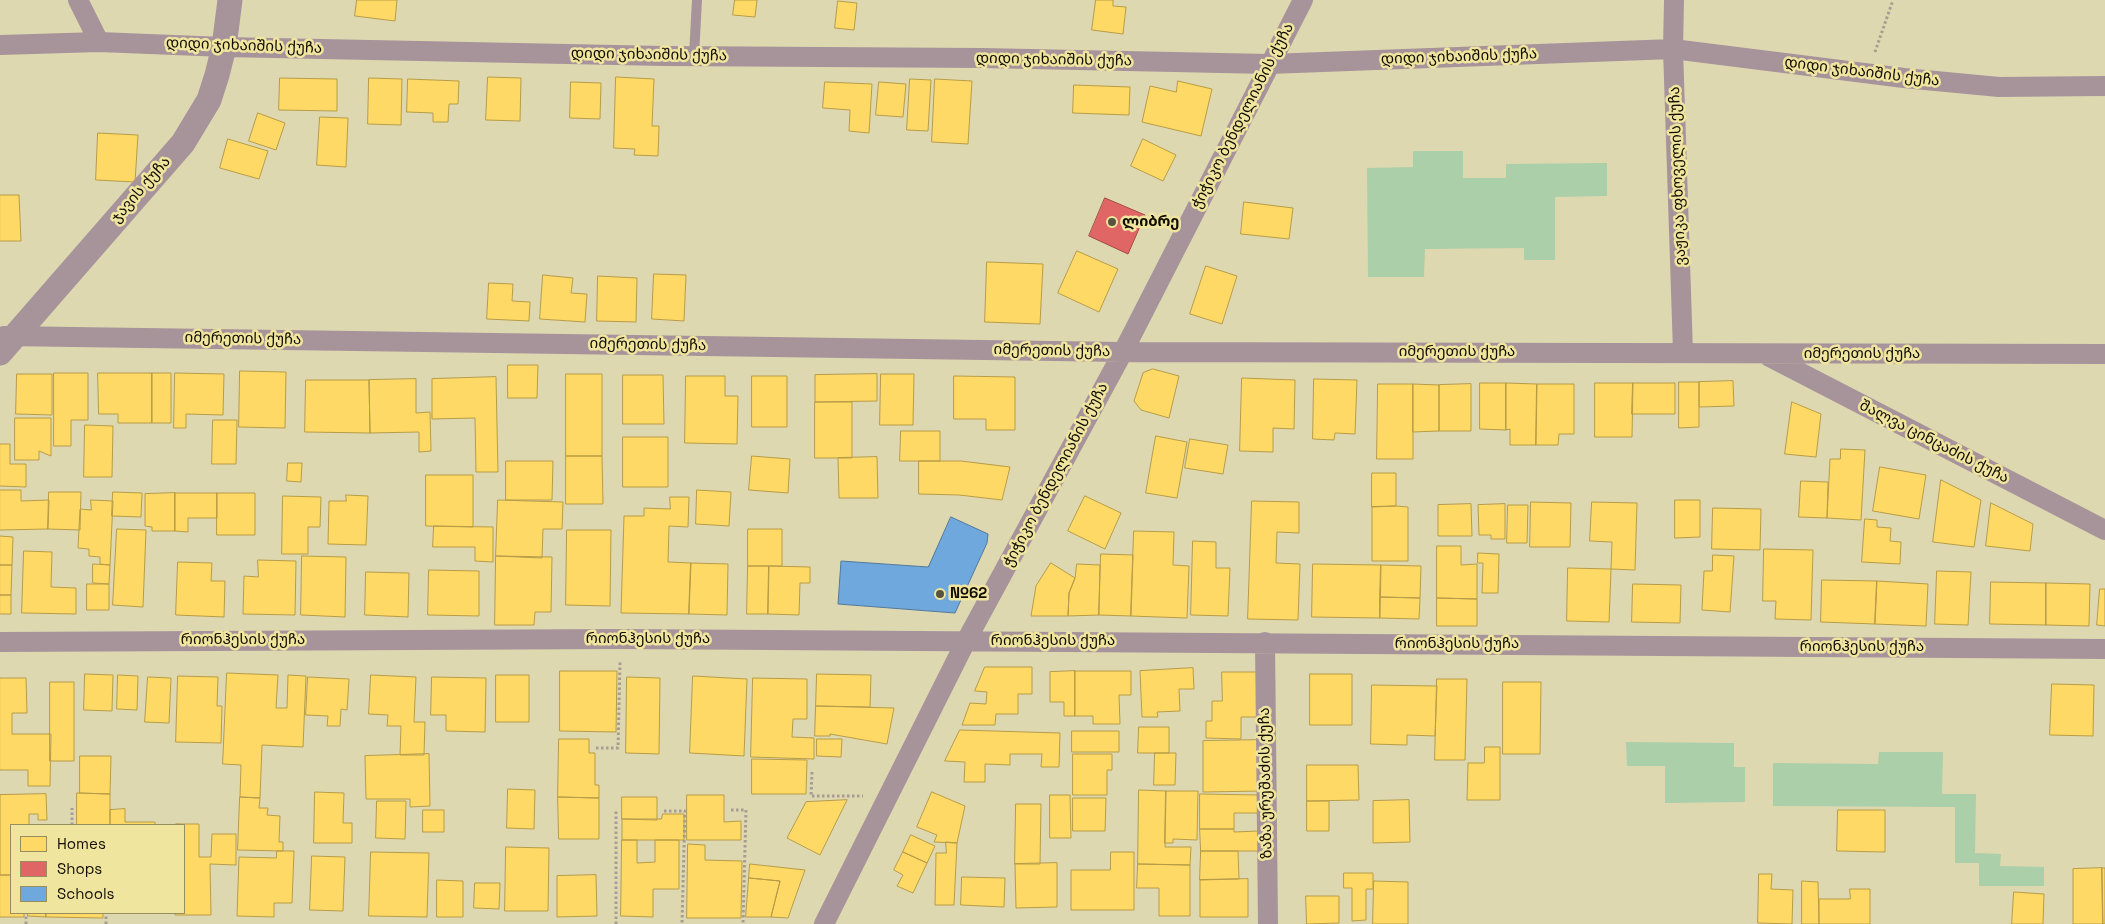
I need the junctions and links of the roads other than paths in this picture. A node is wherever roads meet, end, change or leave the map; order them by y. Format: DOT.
graph roads {
  1 [pos="78,0"];
  2 [pos="230,0"];
  3 [pos="697,0"];
  4 [pos="1303,0"];
  5 [pos="1674,0"];
  6 [pos="99,42"];
  7 [pos="0,45"];
  8 [pos="224,47"];
  9 [pos="1674,48"];
  10 [pos="694,56"];
  11 [pos="1269,64"];
  12 [pos="2105,86"];
  13 [pos="5,342"];
  14 [pos="1123,352"];
  15 [pos="1683,352"];
  16 [pos="1764,354"];
  17 [pos="2105,354"];
  18 [pos="2105,530"];
  19 [pos="966,641"];
  20 [pos="0,642"];
  21 [pos="1265,642"];
  22 [pos="2105,649"];
  23 [pos="824,924"];
  24 [pos="1268,924"];
  1 -- 6 [label="street"];
  2 -- 8 [label="street, ჯავის ქუჩა"];
  3 -- 10 [label="lane"];
  4 -- 11 [label="street, ჭიჭიკო ბენდელიანის ქუჩა"];
  5 -- 9 [label="street, ვაჟიკა ფხოველის ქუჩა"];
  6 -- 7 [label="street, დიდი ჯიხაიშის ქუჩა"];
  6 -- 8 [label="street, დიდი ჯიხაიშის ქუჩა"];
  8 -- 10 [label="street, დიდი ჯიხაიშის ქუჩა"];
  8 -- 13 [label="street, ჯავის ქუჩა"];
  9 -- 11 [label="street, დიდი ჯიხაიშის ქუჩა"];
  9 -- 12 [label="street, დიდი ჯიხაიშის ქუჩა"];
  9 -- 15 [label="street, ვაჟიკა ფხოველის ქუჩა"];
  10 -- 11 [label="street, დიდი ჯიხაიშის ქუჩა"];
  11 -- 14 [label="street, ჭიჭიკო ბენდელიანის ქუჩა"];
  13 -- 14 [label="street, იმერეთის ქუჩა"];
  14 -- 15 [label="street, იმერეთის ქუჩა"];
  14 -- 19 [label="street, ჭიჭიკო ბენდელიანის ქუჩა"];
  15 -- 16 [label="street, იმერეთის ქუჩა"];
  16 -- 17 [label="street, იმერეთის ქუჩა"];
  16 -- 18 [label="street, შალვა ცინცაძის ქუჩა"];
  19 -- 20 [label="street, რიონჰესის ქუჩა"];
  19 -- 21 [label="street, რიონჰესის ქუჩა"];
  19 -- 23 [label="street, ჭიჭიკო ბენდელიანის ქუჩა"];
  21 -- 22 [label="street, რიონჰესის ქუჩა"];
  21 -- 24 [label="street, ზაზა ურუშაძის ქუჩა"];
}
